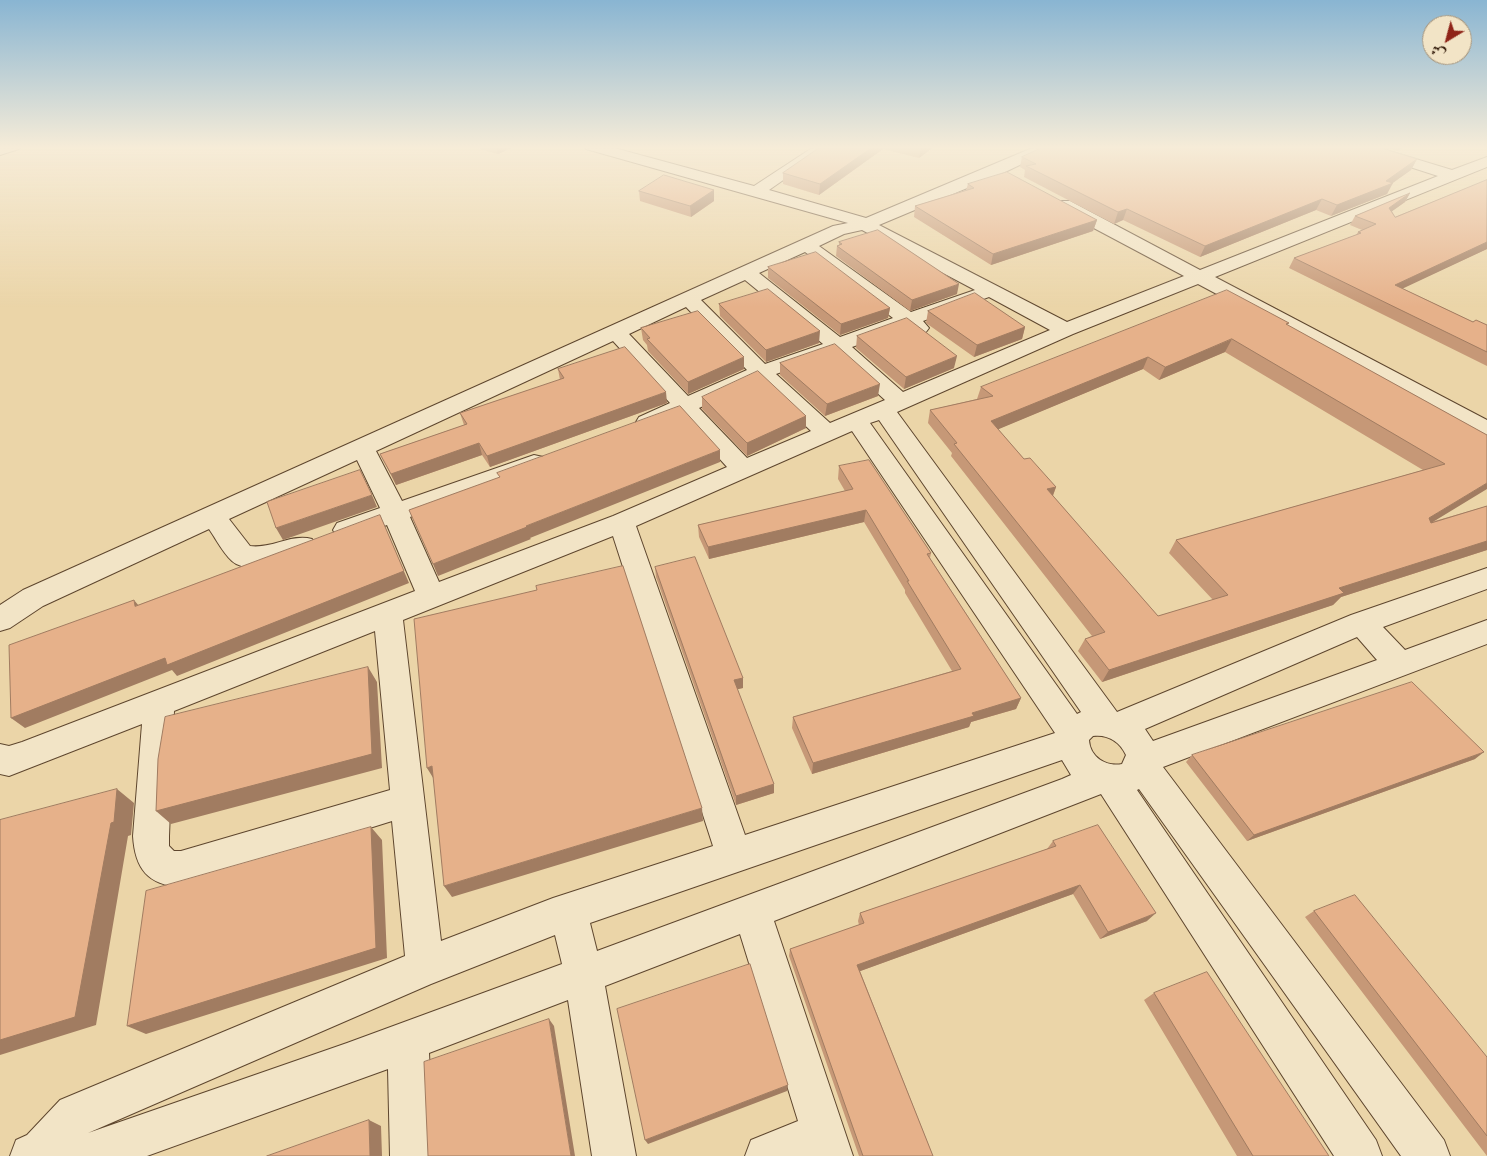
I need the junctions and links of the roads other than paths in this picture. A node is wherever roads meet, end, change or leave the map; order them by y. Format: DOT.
graph roads {
  1 [pos="783,200"];
  2 [pos="909,200"];
  3 [pos="1053,200"];
  4 [pos="1388,200"];
  5 [pos="853,224"];
  6 [pos="806,245"];
  7 [pos="746,272"];
  8 [pos="1198,275"];
  9 [pos="988,290"];
  10 [pos="689,298"];
  11 [pos="908,319"];
  12 [pos="1066,330"];
  13 [pos="616,332"];
  14 [pos="937,342"];
  15 [pos="837,345"];
  16 [pos="762,373"];
  17 [pos="687,406"];
  18 [pos="892,406"];
  19 [pos="857,421"];
  20 [pos="627,429"];
  21 [pos="1487,429"];
  22 [pos="828,434"];
  23 [pos="363,448"];
  24 [pos="553,456"];
  25 [pos="744,470"];
  26 [pos="396,513"];
  27 [pos="213,516"];
  28 [pos="622,522"];
  29 [pos="1485,580"];
  30 [pos="431,597"];
  31 [pos="388,615"];
  32 [pos="0,620"];
  33 [pos="1360,623"];
  34 [pos="1487,632"];
  35 [pos="1401,665"];
  36 [pos="158,705"];
  37 [pos="1111,724"];
  38 [pos="1072,738"];
  39 [pos="0,759"];
  40 [pos="1124,771"];
  41 [pos="408,800"];
  42 [pos="734,856"];
  43 [pos="752,911"];
  44 [pos="569,912"];
  45 [pos="425,967"];
  46 [pos="584,975"];
  47 [pos="408,1041"];
  48 [pos="827,1144"];
  49 [pos="42,1154"];
  50 [pos="85,1156"];
  51 [pos="412,1156"];
  52 [pos="614,1156"];
  53 [pos="767,1156"];
  54 [pos="1360,1156"];
  55 [pos="1428,1156"];
  1 -- 5 [label="street"];
  2 -- 5 [label="street"];
  3 -- 8 [label="street"];
  4 -- 8 [label="street"];
  5 -- 6 [label="street"];
  5 -- 9 [label="street"];
  6 -- 7 [label="street"];
  6 -- 11 [label="street"];
  7 -- 10 [label="street"];
  7 -- 15 [label="street"];
  8 -- 12 [label="street"];
  8 -- 21 [label="street"];
  9 -- 11 [label="street"];
  9 -- 12 [label="street"];
  10 -- 13 [label="street"];
  10 -- 16 [label="street"];
  11 -- 14 [label="street"];
  11 -- 15 [label="street"];
  12 -- 18 [label="street"];
  13 -- 17 [label="street"];
  13 -- 23 [label="street"];
  15 -- 16 [label="street"];
  15 -- 18 [label="street"];
  16 -- 17 [label="street"];
  16 -- 22 [label="street"];
  17 -- 20 [label="street"];
  17 -- 25 [label="street"];
  18 -- 19 [label="street"];
  18 -- 37 [label="street"];
  19 -- 22 [label="street"];
  19 -- 38 [label="street"];
  22 -- 25 [label="street"];
  23 -- 26 [label="street"];
  23 -- 27 [label="street"];
  24 -- 26 [label="street"];
  25 -- 28 [label="street"];
  26 -- 27 [label="street"];
  26 -- 30 [label="street"];
  27 -- 32 [label="street"];
  28 -- 30 [label="street"];
  28 -- 42 [label="street"];
  29 -- 33 [label="street"];
  30 -- 31 [label="street"];
  31 -- 36 [label="street"];
  31 -- 41 [label="street"];
  33 -- 35 [label="street"];
  33 -- 37 [label="street"];
  34 -- 35 [label="street"];
  35 -- 40 [label="street"];
  36 -- 39 [label="street"];
  36 -- 41 [label="street"];
  37 -- 38 [label="street"];
  37 -- 40 [label="street"];
  38 -- 40 [label="street"];
  38 -- 42 [label="street"];
  40 -- 43 [label="street"];
  40 -- 54 [label="street"];
  40 -- 55 [label="street"];
  41 -- 45 [label="street"];
  42 -- 44 [label="street"];
  43 -- 46 [label="street"];
  43 -- 48 [label="street"];
  44 -- 45 [label="street"];
  44 -- 46 [label="street"];
  45 -- 49 [label="street"];
  46 -- 47 [label="street"];
  46 -- 52 [label="street"];
  47 -- 50 [label="street"];
  47 -- 51 [label="street"];
  48 -- 53 [label="street"];
}
